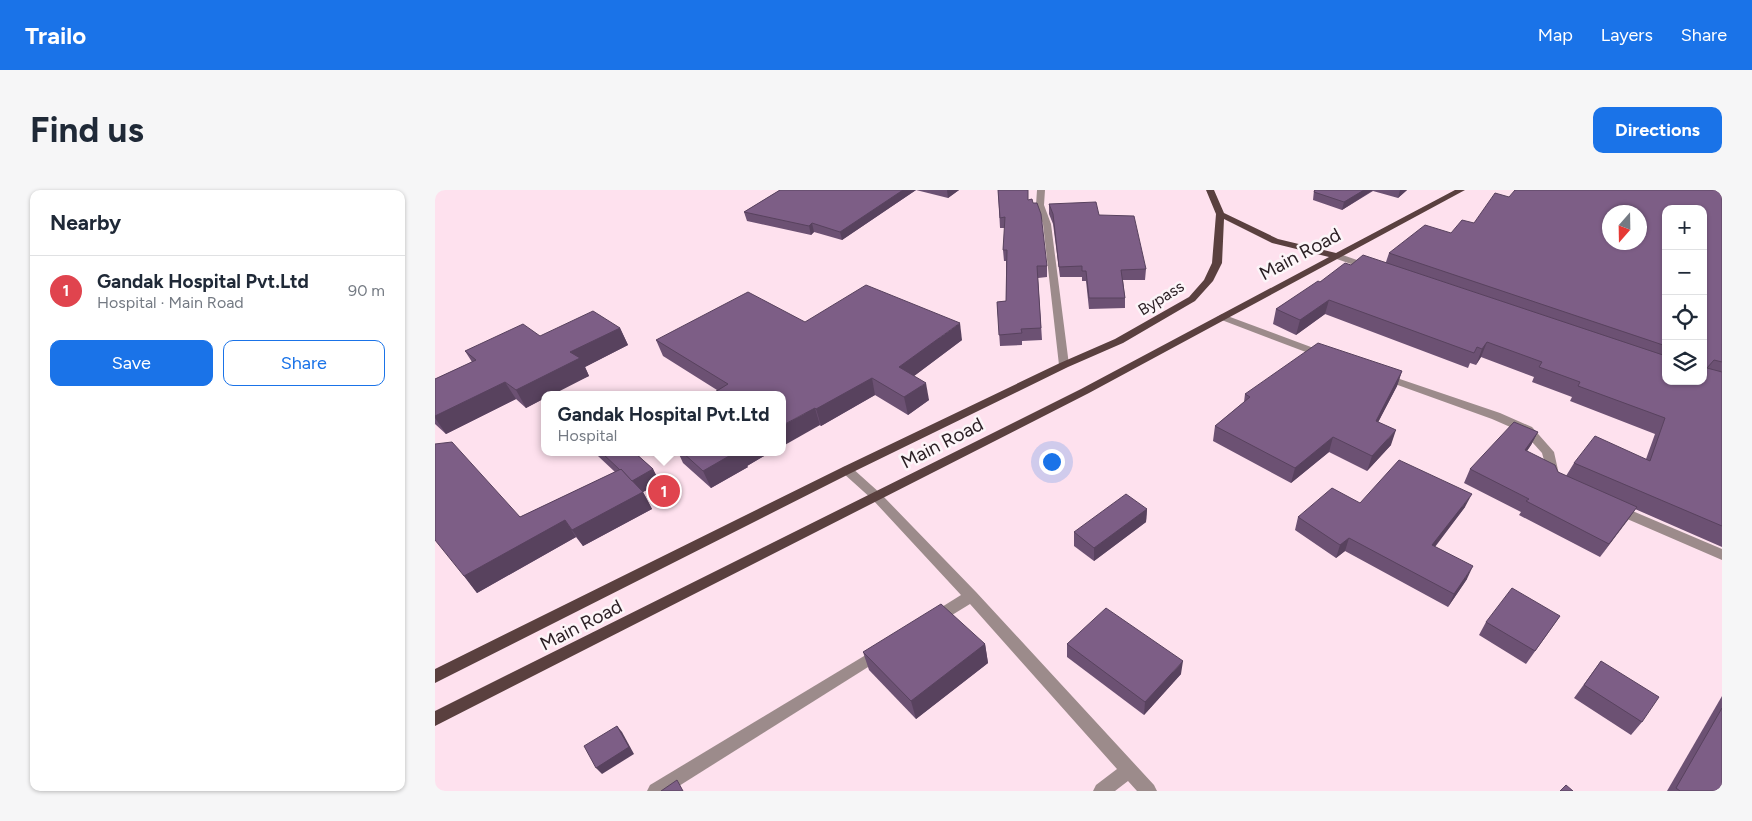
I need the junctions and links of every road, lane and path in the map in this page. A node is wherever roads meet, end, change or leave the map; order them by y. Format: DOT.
graph roads {
  1 [pos="1041,190"];
  2 [pos="1210,190"];
  3 [pos="1461,190"];
  4 [pos="1220,214"];
  5 [pos="1337,256"];
  6 [pos="1384,272"];
  7 [pos="1222,317"];
  8 [pos="1119,341"];
  9 [pos="1331,357"];
  10 [pos="1063,365"];
  11 [pos="1377,374"];
  12 [pos="847,470"];
  13 [pos="1563,484"];
  14 [pos="877,497"];
  15 [pos="1604,504"];
  16 [pos="1722,555"];
  17 [pos="971,596"];
  18 [pos="921,627"];
  19 [pos="888,647"];
  20 [pos="435,676"];
  21 [pos="435,719"];
  22 [pos="1129,770"];
  23 [pos="656,791"];
  24 [pos="1102,791"];
  25 [pos="1148,791"];
  1 -- 10 [label="street"];
  2 -- 4 [label="main road, Bypass"];
  3 -- 5 [label="main road, Main Road"];
  4 -- 5 [label="main road"];
  4 -- 8 [label="main road, Bypass"];
  5 -- 6 [label="street"];
  5 -- 7 [label="main road, Main Road"];
  7 -- 9 [label="street"];
  7 -- 14 [label="main road, Main Road"];
  8 -- 10 [label="main road, Main Road"];
  10 -- 12 [label="main road, Main Road"];
  11 -- 13 [label="street"];
  12 -- 14 [label="street"];
  12 -- 20 [label="main road, Main Road"];
  14 -- 17 [label="street"];
  14 -- 21 [label="main road, Main Road"];
  15 -- 16 [label="street"];
  17 -- 18 [label="street"];
  17 -- 22 [label="street"];
  19 -- 23 [label="street"];
  22 -- 24 [label="street"];
  22 -- 25 [label="street"];
}
